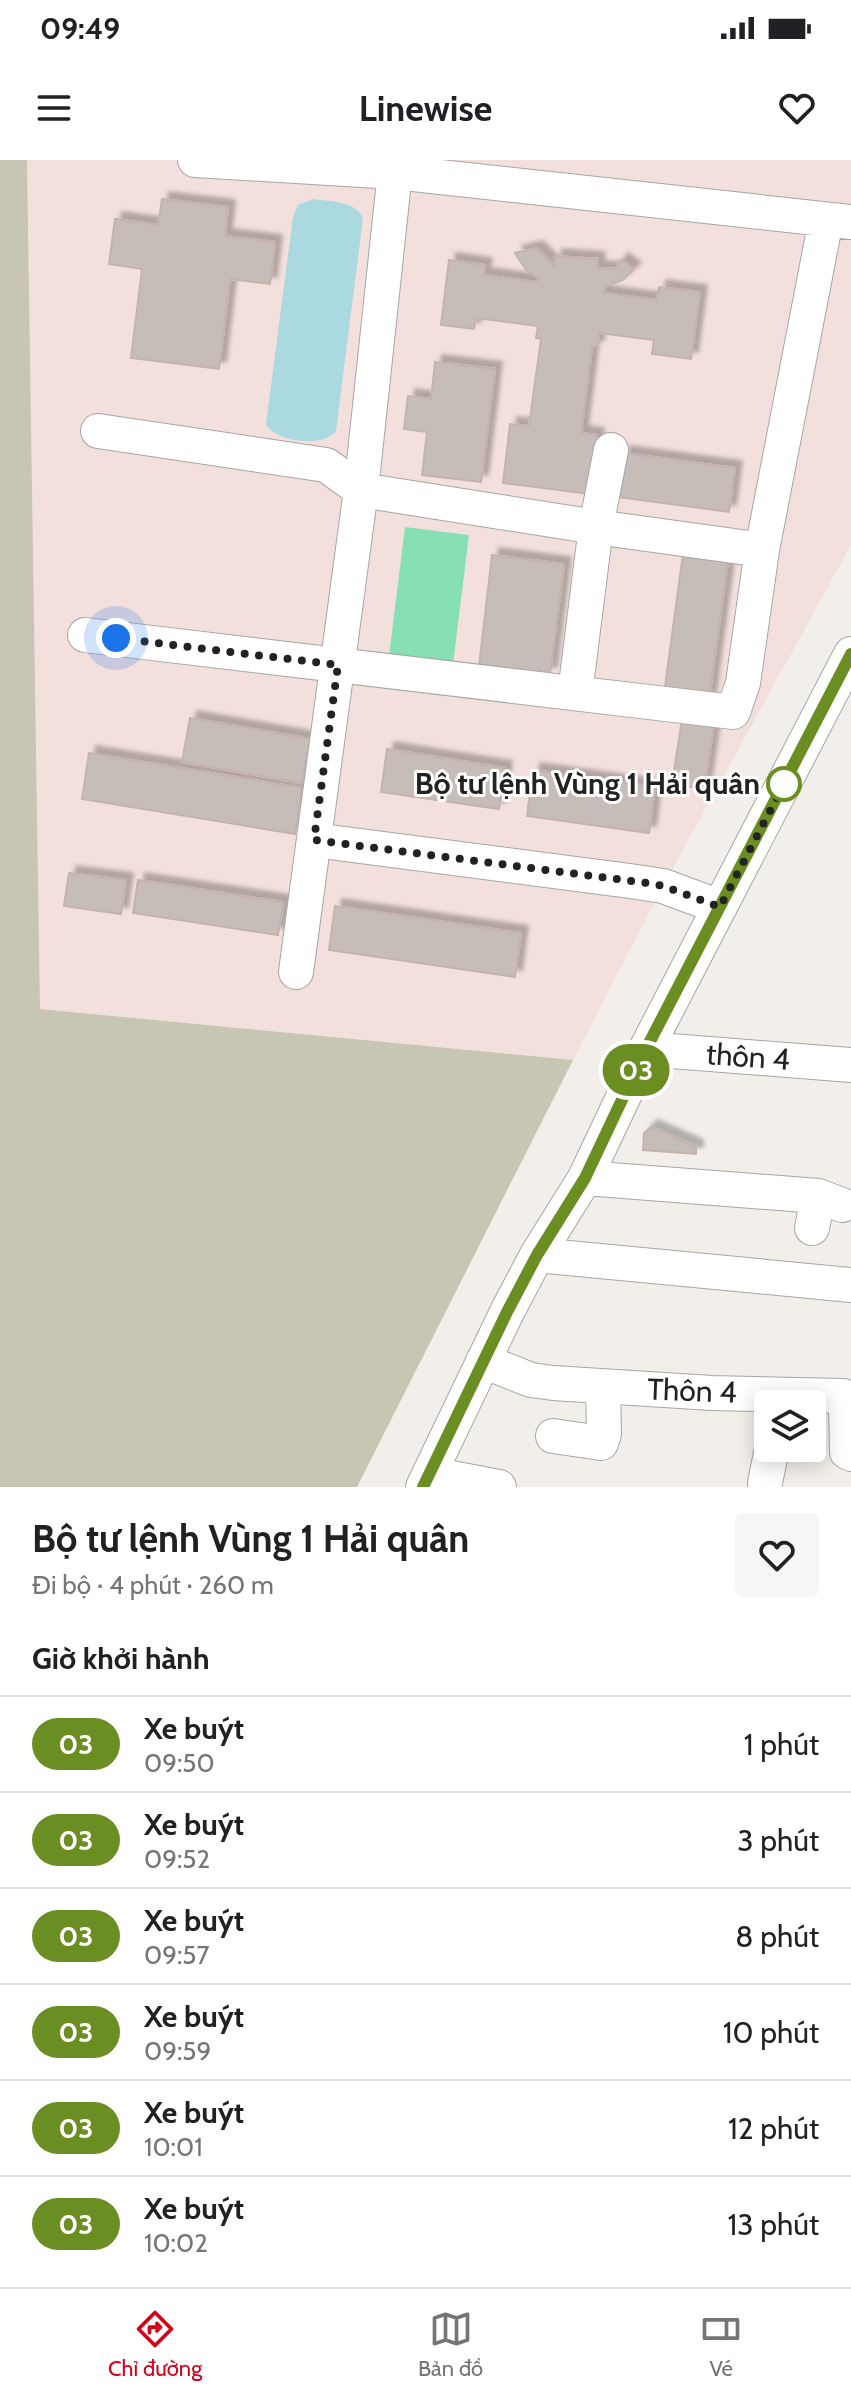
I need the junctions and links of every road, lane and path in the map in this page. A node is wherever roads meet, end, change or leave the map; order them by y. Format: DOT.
graph roads {
  1 [pos="195,160"];
  2 [pos="395,172"];
  3 [pos="838,221"];
  4 [pos="98,431"];
  5 [pos="611,450"];
  6 [pos="361,490"];
  7 [pos="596,527"];
  8 [pos="762,550"];
  9 [pos="85,635"];
  10 [pos="851,654"];
  11 [pos="338,665"];
  12 [pos="575,693"];
  13 [pos="314,840"];
  14 [pos="720,907"];
  15 [pos="296,972"];
  16 [pos="646,1049"];
  17 [pos="851,1065"];
  18 [pos="585,1178"];
  19 [pos="824,1210"];
  20 [pos="537,1255"];
  21 [pos="851,1285"];
  22 [pos="483,1361"];
  23 [pos="603,1387"];
  24 [pos="847,1393"];
  25 [pos="826,1395"];
  26 [pos="754,1397"];
  27 [pos="553,1436"];
  28 [pos="851,1454"];
  29 [pos="769,1462"];
  30 [pos="426,1480"];
  31 [pos="765,1483"];
  32 [pos="499,1487"];
  1 -- 2 [label="street"];
  2 -- 3 [label="street"];
  2 -- 6 [label="street"];
  3 -- 8 [label="street"];
  4 -- 6 [label="street"];
  5 -- 7 [label="street"];
  6 -- 7 [label="street"];
  6 -- 11 [label="street"];
  7 -- 8 [label="street"];
  7 -- 12 [label="street"];
  8 -- 12 [label="street"];
  9 -- 11 [label="street"];
  10 -- 14 [label="street"];
  11 -- 12 [label="street"];
  11 -- 13 [label="street"];
  13 -- 14 [label="street"];
  13 -- 15 [label="street"];
  14 -- 16 [label="street"];
  16 -- 17 [label="street, thôn 4"];
  16 -- 18 [label="street"];
  18 -- 19 [label="street"];
  18 -- 20 [label="street"];
  20 -- 21 [label="street"];
  20 -- 22 [label="street"];
  22 -- 23 [label="street, Thôn 4"];
  22 -- 30 [label="street"];
  23 -- 26 [label="street, Thôn 4"];
  23 -- 27 [label="street"];
  24 -- 25 [label="street, Thôn 4"];
  24 -- 28 [label="street, Thôn 4"];
  29 -- 31 [label="street"];
  30 -- 32 [label="street"];
}
